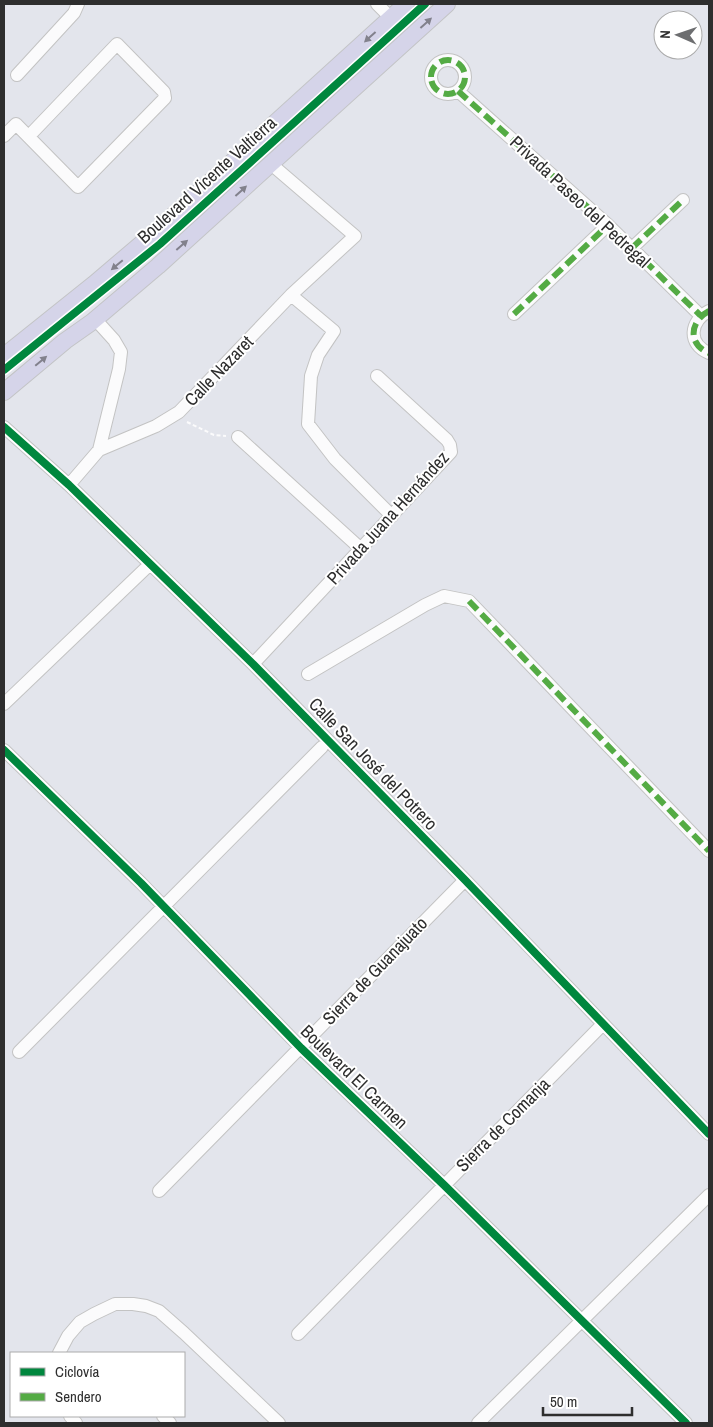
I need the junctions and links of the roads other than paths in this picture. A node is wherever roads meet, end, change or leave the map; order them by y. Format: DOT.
graph roads {
  1 [pos="78,4"];
  2 [pos="377,4"];
  3 [pos="406,4"];
  4 [pos="448,4"];
  5 [pos="391,18"];
  6 [pos="17,75"];
  7 [pos="458,91"];
  8 [pos="4,136"];
  9 [pos="28,136"];
  10 [pos="270,164"];
  11 [pos="683,200"];
  12 [pos="608,225"];
  13 [pos="632,248"];
  14 [pos="291,295"];
  15 [pos="705,313"];
  16 [pos="514,314"];
  17 [pos="95,319"];
  18 [pos="709,353"];
  19 [pos="4,356"];
  20 [pos="377,376"];
  21 [pos="4,392"];
  22 [pos="4,428"];
  23 [pos="238,437"];
  24 [pos="99,450"];
  25 [pos="69,485"];
  26 [pos="392,516"];
  27 [pos="361,549"];
  28 [pos="145,569"];
  29 [pos="253,664"];
  30 [pos="308,674"];
  31 [pos="4,704"];
  32 [pos="322,748"];
  33 [pos="4,750"];
  34 [pos="709,851"];
  35 [pos="465,880"];
  36 [pos="164,907"];
  37 [pos="603,1024"];
  38 [pos="301,1048"];
  39 [pos="19,1052"];
  40 [pos="709,1134"];
  41 [pos="444,1185"];
  42 [pos="160,1191"];
  43 [pos="709,1196"];
  44 [pos="582,1320"];
  45 [pos="298,1334"];
  46 [pos="60,1352"];
  47 [pos="279,1423"];
  48 [pos="478,1423"];
  49 [pos="686,1423"];
  1 -- 6 [label="street"];
  2 -- 5 [label="street"];
  3 -- 5 [label="main road, Boulevard Vicente Valtierra"];
  10 -- 4 [label="main road, Boulevard Vicente Valtierra, one-way"];
  5 -- 19 [label="main road, Boulevard Vicente Valtierra, one-way"];
  7 -- 12 [label="street, Privada Paseo del Pedregal"];
  8 -- 9 [label="street"];
  9 -- 9 [label="street"];
  10 -- 14 [label="street, Calle Nazaret"];
  17 -- 10 [label="main road, Boulevard Vicente Valtierra, one-way"];
  11 -- 13 [label="street"];
  12 -- 13 [label="street, Privada Paseo del Pedregal"];
  12 -- 16 [label="street"];
  13 -- 15 [label="street, Privada Paseo del Pedregal"];
  14 -- 24 [label="street, Calle Nazaret"];
  14 -- 26 [label="street"];
  15 -- 18 [label="street"];
  21 -- 17 [label="main road, Boulevard Vicente Valtierra, one-way"];
  17 -- 24 [label="street"];
  20 -- 26 [label="street, Privada Juana Hernández"];
  22 -- 25 [label="street, Calle San José del Potrero"];
  23 -- 27 [label="street"];
  24 -- 25 [label="street, Calle Nazaret"];
  25 -- 29 [label="street, Calle San José del Potrero"];
  26 -- 27 [label="street, Privada Juana Hernández"];
  27 -- 29 [label="street, Privada Juana Hernández"];
  28 -- 31 [label="street"];
  29 -- 35 [label="street, Calle San José del Potrero"];
  30 -- 34 [label="street"];
  32 -- 36 [label="street"];
  33 -- 36 [label="street, Boulevard El Carmen"];
  35 -- 37 [label="street, Calle San José del Potrero"];
  35 -- 38 [label="street, Sierra de Guanajuato"];
  36 -- 38 [label="street, Boulevard El Carmen"];
  36 -- 39 [label="street"];
  37 -- 40 [label="street, Calle San José del Potrero"];
  37 -- 41 [label="street, Sierra de Comanja"];
  38 -- 41 [label="street, Boulevard El Carmen"];
  38 -- 42 [label="street, Sierra de Guanajuato"];
  41 -- 44 [label="street, Boulevard El Carmen"];
  41 -- 45 [label="street, Sierra de Comanja"];
  43 -- 44 [label="street"];
  44 -- 48 [label="street"];
  44 -- 49 [label="street, Boulevard El Carmen"];
  46 -- 47 [label="street"];
}
